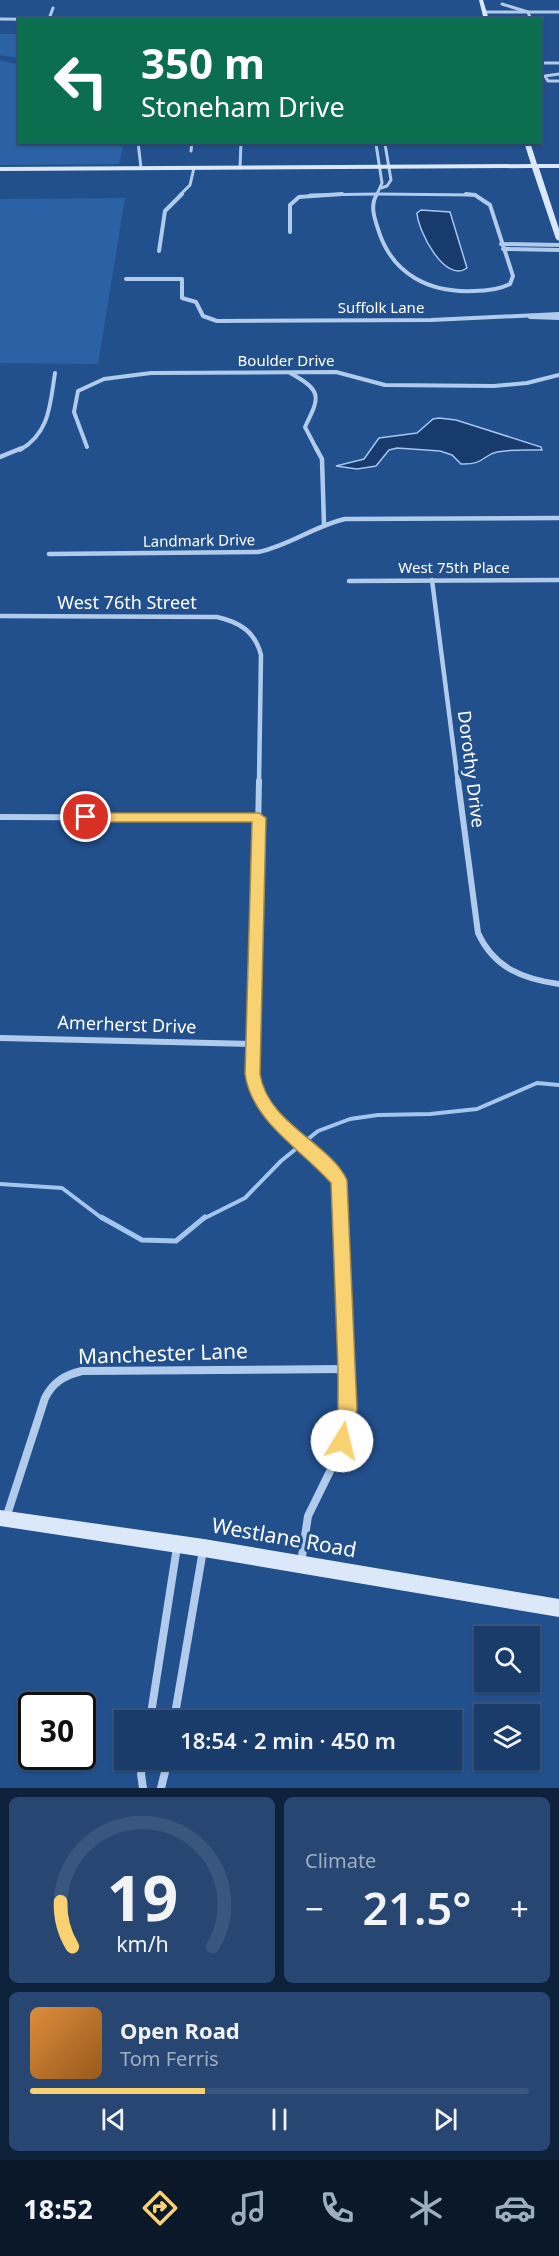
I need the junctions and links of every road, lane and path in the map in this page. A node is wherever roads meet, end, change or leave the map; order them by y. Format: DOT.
graph roads {
  1 [pos="481,0"];
  2 [pos="501,2"];
  3 [pos="53,8"];
  4 [pos="505,12"];
  5 [pos="528,13"];
  6 [pos="559,13"];
  7 [pos="486,16"];
  8 [pos="49,18"];
  9 [pos="436,18"];
  10 [pos="530,18"];
  11 [pos="0,19"];
  12 [pos="18,19"];
  13 [pos="542,63"];
  14 [pos="559,63"];
  15 [pos="559,74"];
  16 [pos="559,81"];
  17 [pos="138,144"];
  18 [pos="192,144"];
  19 [pos="241,144"];
  20 [pos="376,144"];
  21 [pos="386,144"];
  22 [pos="527,144"];
  23 [pos="191,151"];
  24 [pos="535,166"];
  25 [pos="559,166"];
  26 [pos="379,167"];
  27 [pos="390,167"];
  28 [pos="141,168"];
  29 [pos="194,168"];
  30 [pos="240,168"];
  31 [pos="0,169"];
  32 [pos="381,188"];
  33 [pos="378,193"];
  34 [pos="291,232"];
  35 [pos="559,239"];
  36 [pos="501,244"];
  37 [pos="559,245"];
  38 [pos="503,249"];
  39 [pos="559,250"];
  40 [pos="159,251"];
  41 [pos="126,279"];
  42 [pos="559,316"];
  43 [pos="288,372"];
  44 [pos="55,373"];
  45 [pos="559,375"];
  46 [pos="87,447"];
  47 [pos="0,457"];
  48 [pos="559,518"];
  49 [pos="324,524"];
  50 [pos="49,554"];
  51 [pos="432,580"];
  52 [pos="559,580"];
  53 [pos="350,581"];
  54 [pos="0,616"];
  55 [pos="0,817"];
  56 [pos="259,818"];
  57 [pos="559,984"];
  58 [pos="0,1038"];
  59 [pos="253,1044"];
  60 [pos="347,1369"];
  61 [pos="3,1518"];
  62 [pos="177,1544"];
  63 [pos="204,1548"];
  64 [pos="301,1564"];
  65 [pos="559,1608"];
  66 [pos="152,1710"];
  67 [pos="176,1710"];
  68 [pos="142,1770"];
  69 [pos="166,1770"];
  70 [pos="143,1788"];
  71 [pos="161,1788"];
  1 -- 7 [label="main road"];
  2 -- 4 [label="street"];
  2 -- 5 [label="street"];
  3 -- 8 [label="street"];
  4 -- 5 [label="street"];
  4 -- 7 [label="street"];
  5 -- 6 [label="street"];
  5 -- 7 [label="street"];
  5 -- 10 [label="street"];
  7 -- 9 [label="street"];
  11 -- 12 [label="street"];
  13 -- 14 [label="street"];
  15 -- 16 [label="street"];
  17 -- 28 [label="street"];
  18 -- 23 [label="street"];
  19 -- 30 [label="street"];
  20 -- 21 [label="street"];
  20 -- 26 [label="street"];
  21 -- 27 [label="street"];
  22 -- 24 [label="main road"];
  24 -- 25 [label="main road"];
  24 -- 27 [label="main road"];
  24 -- 35 [label="main road"];
  26 -- 27 [label="main road"];
  26 -- 30 [label="main road"];
  26 -- 32 [label="street"];
  27 -- 32 [label="street"];
  28 -- 29 [label="main road"];
  28 -- 31 [label="main road"];
  29 -- 30 [label="main road"];
  29 -- 40 [label="street"];
  32 -- 33 [label="street"];
  33 -- 34 [label="street"];
  33 -- 36 [label="street"];
  33 -- 38 [label="street"];
  36 -- 37 [label="street"];
  36 -- 38 [label="street"];
  38 -- 39 [label="street"];
  41 -- 42 [label="street, Suffolk Lane"];
  43 -- 45 [label="street, Boulder Drive"];
  43 -- 46 [label="street, Boulder Drive"];
  43 -- 49 [label="street"];
  44 -- 47 [label="street"];
  48 -- 49 [label="street, Landmark Drive"];
  49 -- 50 [label="street, Landmark Drive"];
  51 -- 52 [label="street, West 75th Place"];
  51 -- 53 [label="street, West 75th Place"];
  51 -- 57 [label="street, Dorothy Drive"];
  54 -- 56 [label="street, West 76th Street"];
  55 -- 56 [label="street"];
  56 -- 59 [label="street"];
  58 -- 59 [label="street, Amerherst Drive"];
  59 -- 60 [label="street"];
  60 -- 61 [label="street, Manchester Lane"];
  60 -- 64 [label="street"];
  61 -- 62 [label="main road, Westlane Road"];
  62 -- 63 [label="main road, Westlane Road"];
  62 -- 66 [label="street"];
  63 -- 64 [label="main road, Westlane Road"];
  63 -- 67 [label="street"];
  64 -- 65 [label="main road, Westlane Road"];
  68 -- 70 [label="street"];
  69 -- 71 [label="street"];
}
